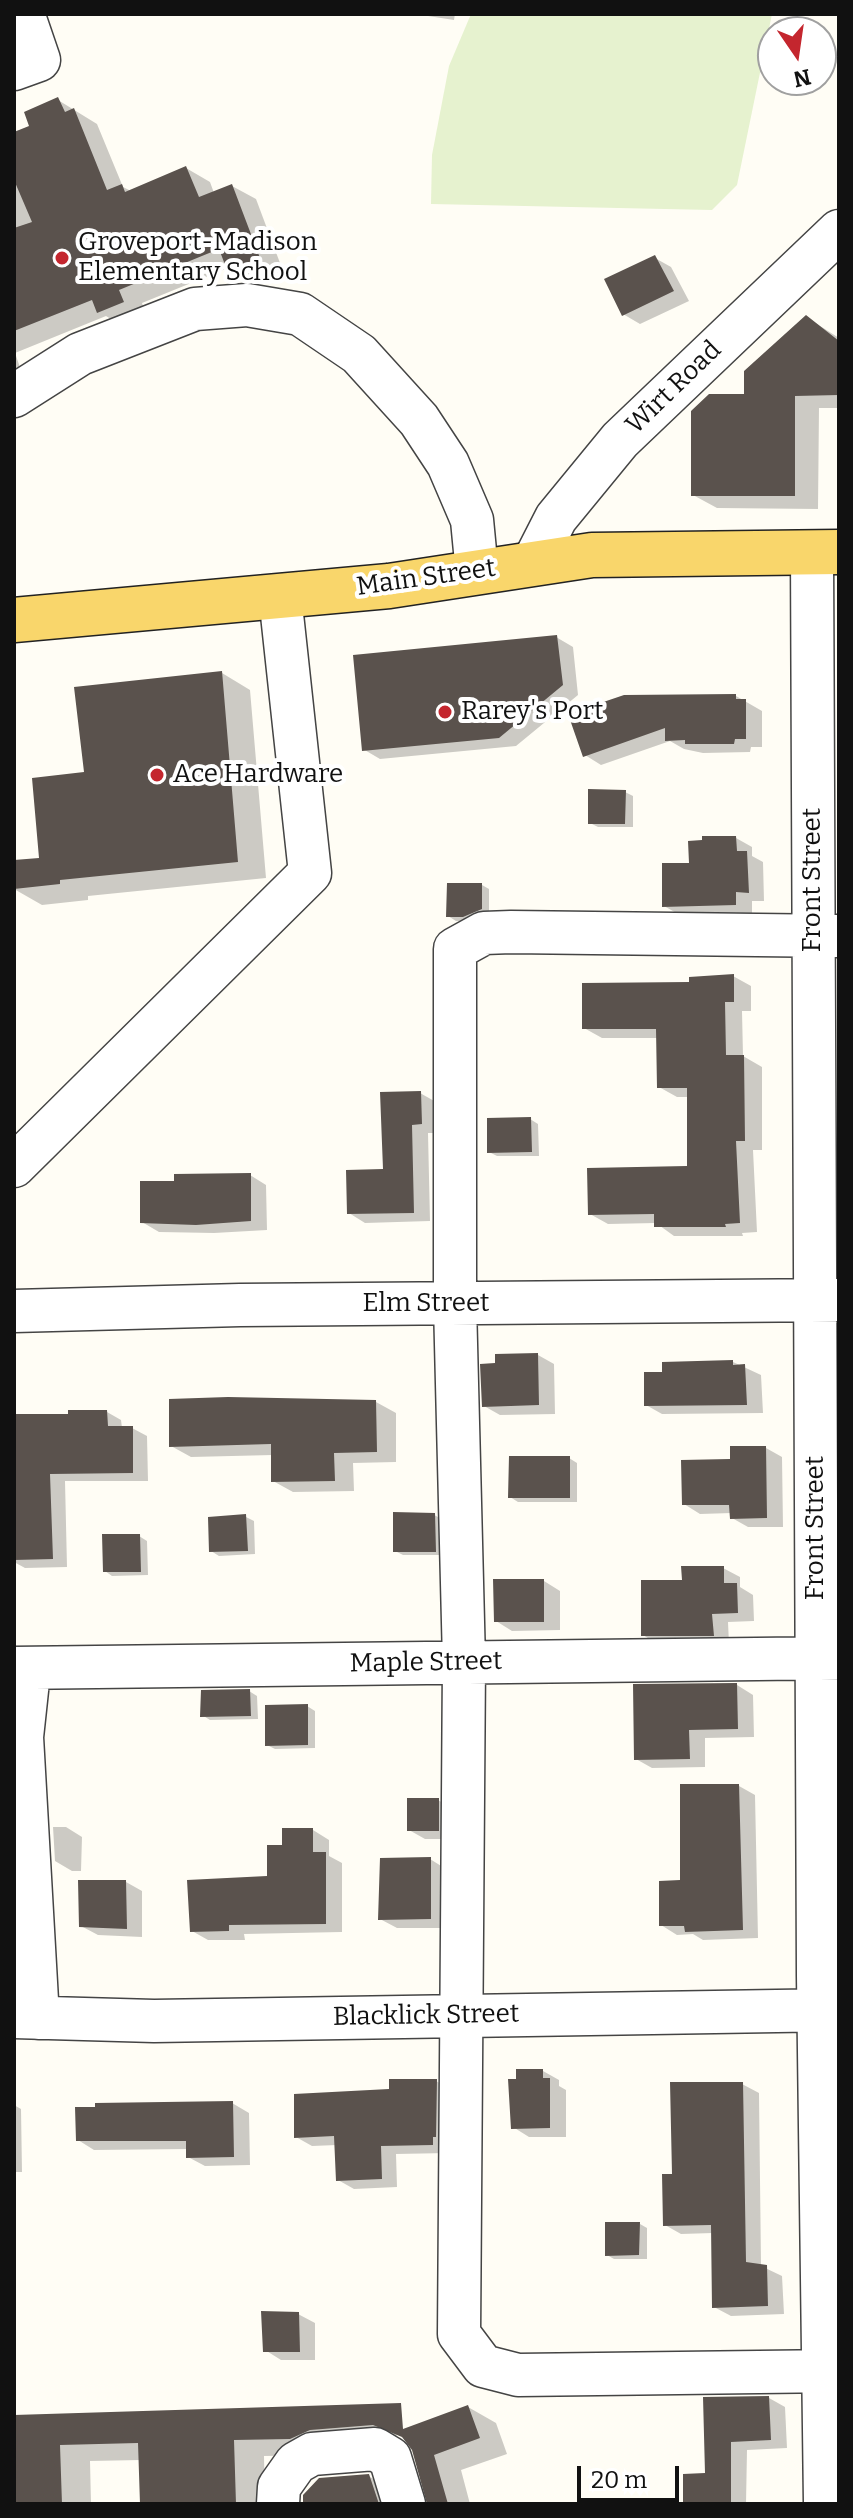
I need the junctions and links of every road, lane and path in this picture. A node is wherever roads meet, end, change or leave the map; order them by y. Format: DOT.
graph roads {
  1 [pos="14,15"];
  2 [pos="14,69"];
  3 [pos="832,250"];
  4 [pos="14,396"];
  5 [pos="826,552"];
  6 [pos="533,563"];
  7 [pos="477,572"];
  8 [pos="280,596"];
  9 [pos="14,620"];
  10 [pos="826,936"];
  11 [pos="14,1166"];
  12 [pos="827,1300"];
  13 [pos="455,1304"];
  14 [pos="14,1311"];
  15 [pos="828,1658"];
  16 [pos="464,1662"];
  17 [pos="20,1668"];
  18 [pos="829,2011"];
  19 [pos="463,2014"];
  20 [pos="26,2018"];
  21 [pos="832,2370"];
  22 [pos="278,2504"];
  23 [pos="404,2504"];
  24 [pos="825,2504"];
  1 -- 2 [label="street"];
  3 -- 6 [label="street, Wirt Road"];
  4 -- 7 [label="street"];
  5 -- 6 [label="main road, Main Street"];
  5 -- 10 [label="street, Front Street"];
  6 -- 7 [label="main road, Main Street"];
  7 -- 8 [label="main road, Main Street"];
  8 -- 9 [label="main road, Main Street"];
  8 -- 11 [label="street"];
  10 -- 12 [label="street, Front Street"];
  10 -- 13 [label="street"];
  12 -- 13 [label="street, Elm Street"];
  12 -- 15 [label="street, Front Street"];
  13 -- 14 [label="street, Elm Street"];
  13 -- 16 [label="street"];
  15 -- 16 [label="street, Maple Street"];
  15 -- 18 [label="street, Front Street"];
  16 -- 17 [label="street, Maple Street"];
  16 -- 19 [label="street"];
  17 -- 20 [label="street"];
  18 -- 19 [label="street, Blacklick Street"];
  18 -- 21 [label="street, Front Street"];
  19 -- 20 [label="street, Blacklick Street"];
  19 -- 21 [label="street"];
  21 -- 24 [label="street, Front Street"];
  22 -- 23 [label="street"];
}
